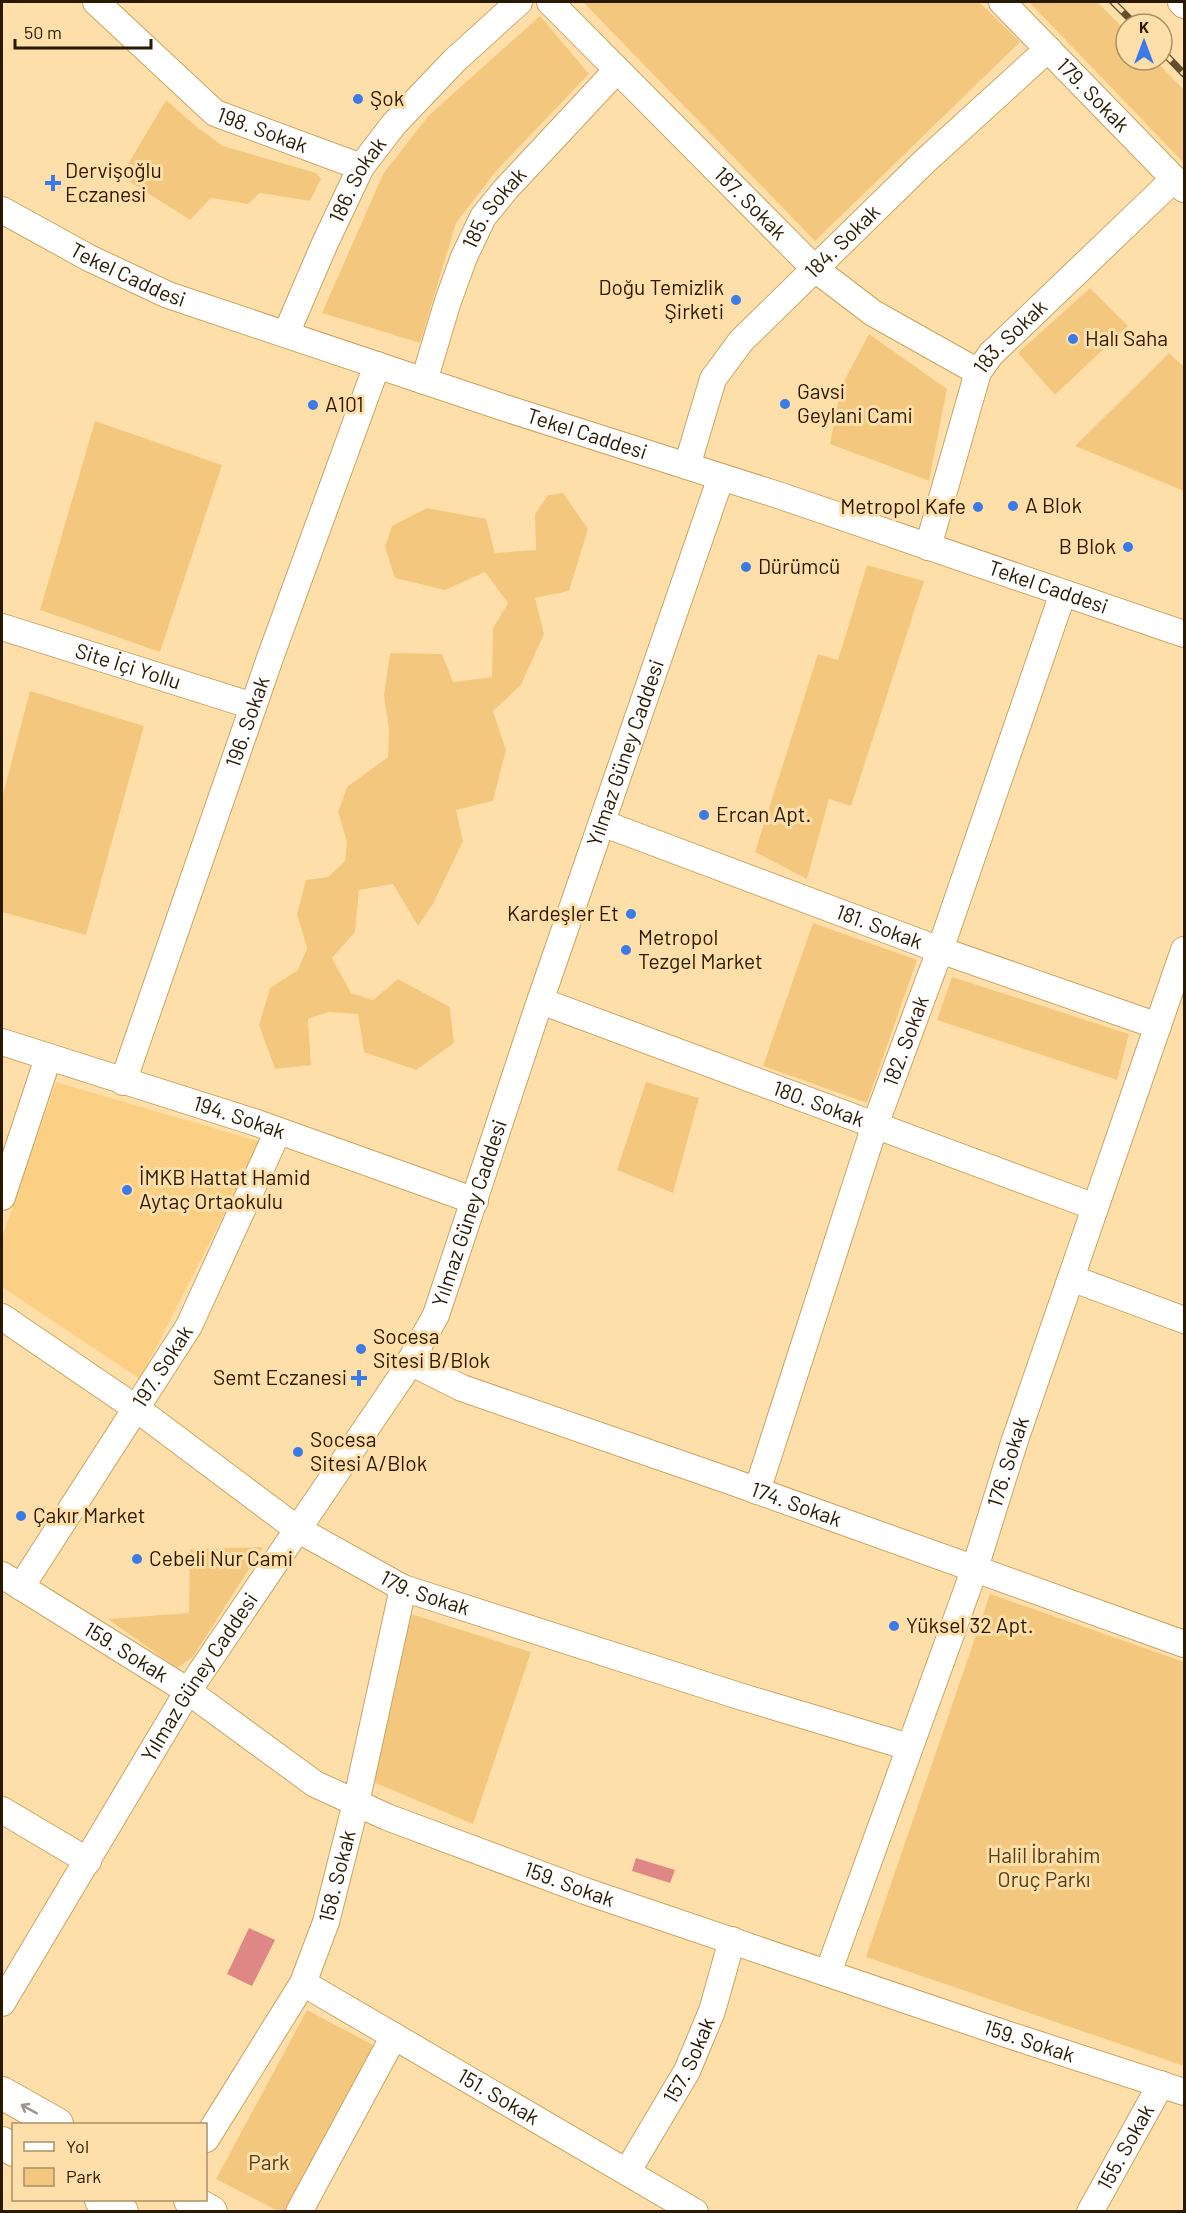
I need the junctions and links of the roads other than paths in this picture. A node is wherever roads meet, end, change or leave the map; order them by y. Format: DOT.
graph roads {
  1 [pos="96,2"];
  2 [pos="519,2"];
  3 [pos="550,2"];
  4 [pos="1002,2"];
  5 [pos="1181,2"];
  6 [pos="1185,5"];
  7 [pos="1048,49"];
  8 [pos="617,70"];
  9 [pos="361,167"];
  10 [pos="1179,184"];
  11 [pos="3,218"];
  12 [pos="814,268"];
  13 [pos="286,334"];
  14 [pos="377,365"];
  15 [pos="978,372"];
  16 [pos="424,381"];
  17 [pos="687,466"];
  18 [pos="721,477"];
  19 [pos="928,547"];
  20 [pos="1063,593"];
  21 [pos="2,627"];
  22 [pos="1185,634"];
  23 [pos="253,706"];
  24 [pos="602,823"];
  25 [pos="940,950"];
  26 [pos="1183,960"];
  27 [pos="541,1001"];
  28 [pos="1158,1026"];
  29 [pos="2,1042"];
  30 [pos="48,1058"];
  31 [pos="123,1082"];
  32 [pos="875,1125"];
  33 [pos="278,1131"];
  34 [pos="2,1197"];
  35 [pos="475,1201"];
  36 [pos="1095,1207"];
  37 [pos="1071,1278"];
  38 [pos="2,1317"];
  39 [pos="1185,1320"];
  40 [pos="410,1362"];
  41 [pos="137,1409"];
  42 [pos="757,1491"];
  43 [pos="297,1529"];
  44 [pos="975,1568"];
  45 [pos="11,1581"];
  46 [pos="403,1588"];
  47 [pos="1185,1644"];
  48 [pos="188,1691"];
  49 [pos="909,1748"];
  50 [pos="357,1803"];
  51 [pos="2,1809"];
  52 [pos="88,1861"];
  53 [pos="732,1940"];
  54 [pos="828,1973"];
  55 [pos="303,1983"];
  56 [pos="2,2003"];
  57 [pos="394,2036"];
  58 [pos="1173,2088"];
  59 [pos="2,2093"];
  60 [pos="55,2123"];
  61 [pos="207,2137"];
  62 [pos="627,2172"];
  63 [pos="104,2201"];
  64 [pos="194,2201"];
  65 [pos="122,2211"];
  66 [pos="211,2211"];
  67 [pos="299,2211"];
  68 [pos="695,2211"];
  69 [pos="1090,2211"];
  1 -- 9 [label="street, 198. Sokak"];
  2 -- 9 [label="street, 186. Sokak"];
  3 -- 8 [label="street, 187. Sokak"];
  4 -- 7 [label="street, 179. Sokak"];
  5 -- 6 [label="street"];
  7 -- 10 [label="street, 179. Sokak"];
  7 -- 12 [label="street, 184. Sokak"];
  8 -- 12 [label="street, 187. Sokak"];
  8 -- 16 [label="street, 185. Sokak"];
  9 -- 13 [label="street, 186. Sokak"];
  10 -- 15 [label="street, 183. Sokak"];
  11 -- 13 [label="street, Tekel Caddesi"];
  12 -- 15 [label="street, 187. Sokak"];
  12 -- 17 [label="street, 184. Sokak"];
  13 -- 14 [label="street, Tekel Caddesi"];
  14 -- 16 [label="street, Tekel Caddesi"];
  14 -- 23 [label="street, 196. Sokak"];
  15 -- 19 [label="street, 183. Sokak"];
  16 -- 17 [label="street, Tekel Caddesi"];
  17 -- 18 [label="street, Tekel Caddesi"];
  18 -- 19 [label="street, Tekel Caddesi"];
  18 -- 24 [label="street, Yılmaz Güney Caddesi"];
  19 -- 20 [label="street, Tekel Caddesi"];
  20 -- 22 [label="street, Tekel Caddesi"];
  20 -- 25 [label="street, 182. Sokak"];
  21 -- 23 [label="street, Site İçi Yollu"];
  23 -- 31 [label="street, 196. Sokak"];
  24 -- 25 [label="street, 181. Sokak"];
  24 -- 27 [label="street, Yılmaz Güney Caddesi"];
  25 -- 28 [label="street, 181. Sokak"];
  25 -- 32 [label="street, 182. Sokak"];
  26 -- 28 [label="street, 176. Sokak"];
  27 -- 32 [label="street, 180. Sokak"];
  27 -- 35 [label="street, Yılmaz Güney Caddesi"];
  28 -- 36 [label="street, 176. Sokak"];
  29 -- 30 [label="street, 194. Sokak"];
  30 -- 31 [label="street, 194. Sokak"];
  30 -- 34 [label="street"];
  31 -- 33 [label="street, 194. Sokak"];
  32 -- 36 [label="street, 180. Sokak"];
  32 -- 42 [label="street, 182. Sokak"];
  33 -- 35 [label="street, 194. Sokak"];
  33 -- 41 [label="street, 197. Sokak"];
  35 -- 40 [label="street, Yılmaz Güney Caddesi"];
  36 -- 37 [label="street, 176. Sokak"];
  37 -- 39 [label="street"];
  37 -- 44 [label="street, 176. Sokak"];
  38 -- 41 [label="street, 179. Sokak"];
  40 -- 42 [label="street, 174. Sokak"];
  40 -- 43 [label="street, Yılmaz Güney Caddesi"];
  41 -- 43 [label="street, 179. Sokak"];
  41 -- 45 [label="street, 197. Sokak"];
  42 -- 44 [label="street, 174. Sokak"];
  43 -- 46 [label="street, 179. Sokak"];
  43 -- 48 [label="street, Yılmaz Güney Caddesi"];
  44 -- 47 [label="street, 174. Sokak"];
  44 -- 49 [label="street, 176. Sokak"];
  45 -- 48 [label="street, 159. Sokak"];
  46 -- 49 [label="street, 179. Sokak"];
  46 -- 50 [label="street, 158. Sokak"];
  48 -- 50 [label="street, 159. Sokak"];
  48 -- 52 [label="street, Yılmaz Güney Caddesi"];
  49 -- 54 [label="street, 176. Sokak"];
  50 -- 53 [label="street, 159. Sokak"];
  50 -- 55 [label="street, 158. Sokak"];
  51 -- 52 [label="street"];
  52 -- 56 [label="street, Yılmaz Güney Caddesi"];
  53 -- 54 [label="street, 159. Sokak"];
  53 -- 62 [label="street, 157. Sokak"];
  54 -- 58 [label="street, 159. Sokak"];
  55 -- 57 [label="street, 151. Sokak"];
  55 -- 61 [label="street, 158. Sokak"];
  57 -- 62 [label="street, 151. Sokak"];
  57 -- 67 [label="street"];
  58 -- 69 [label="street, 155. Sokak"];
  60 -- 59 [label="main road, one-way"];
  62 -- 68 [label="street, 151. Sokak"];
  63 -- 65 [label="main road"];
  64 -- 66 [label="main road"];
}
